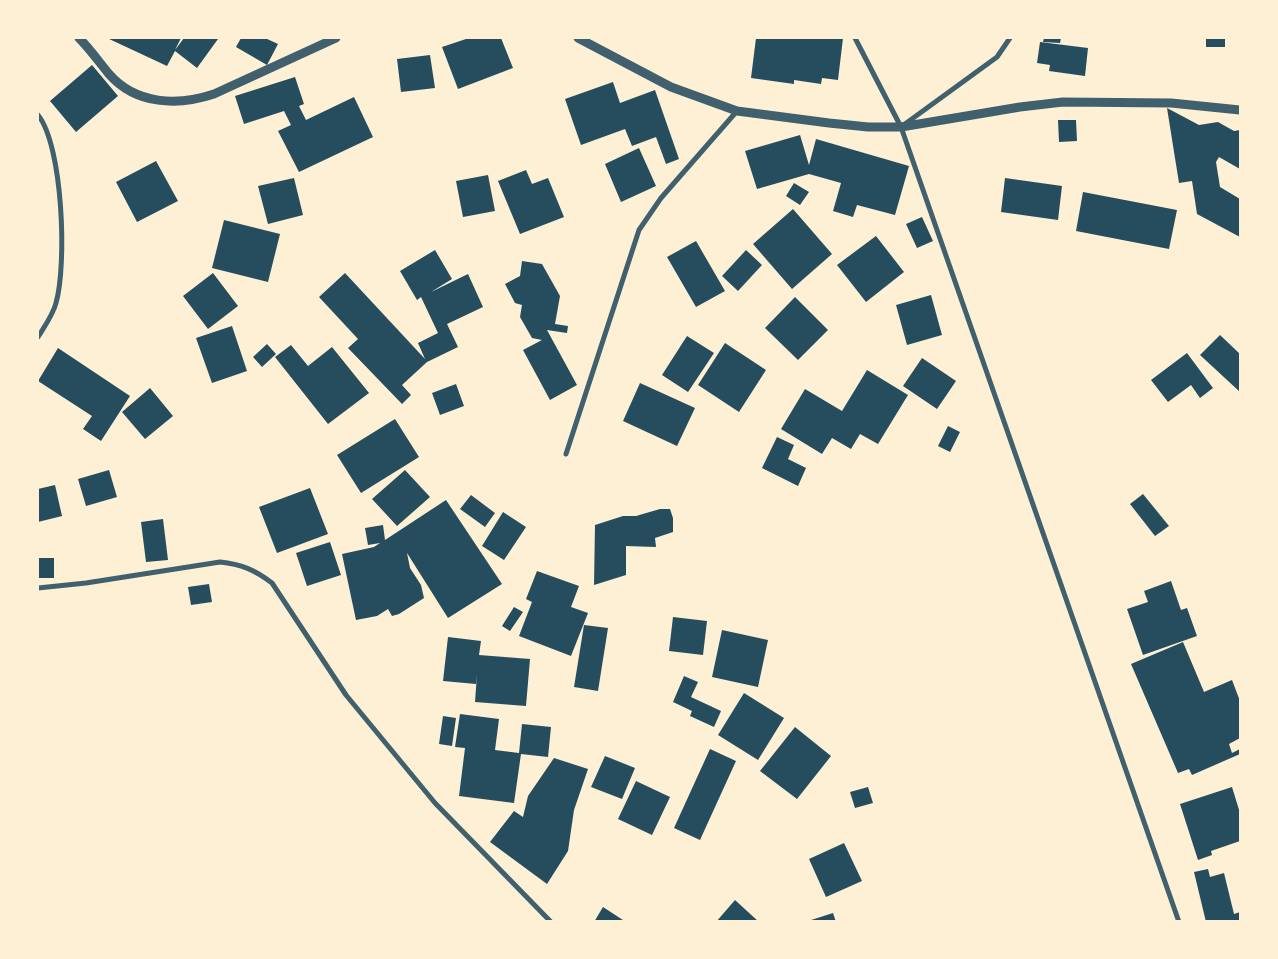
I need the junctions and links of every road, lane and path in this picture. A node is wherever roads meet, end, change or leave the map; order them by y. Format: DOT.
graph roads {
  1 [pos="79,38"];
  2 [pos="336,38"];
  3 [pos="578,38"];
  4 [pos="855,38"];
  5 [pos="1010,38"];
  6 [pos="1240,110"];
  7 [pos="737,111"];
  8 [pos="38,115"];
  9 [pos="901,127"];
  10 [pos="38,337"];
  11 [pos="566,454"];
  12 [pos="38,588"];
  13 [pos="551,922"];
  14 [pos="1179,922"];
  1 -- 2 [label="street"];
  3 -- 7 [label="street"];
  4 -- 9 [label="street"];
  5 -- 9 [label="street"];
  6 -- 9 [label="street"];
  7 -- 9 [label="street"];
  7 -- 11 [label="street"];
  8 -- 10 [label="street"];
  9 -- 14 [label="street"];
  12 -- 13 [label="street"];
}
